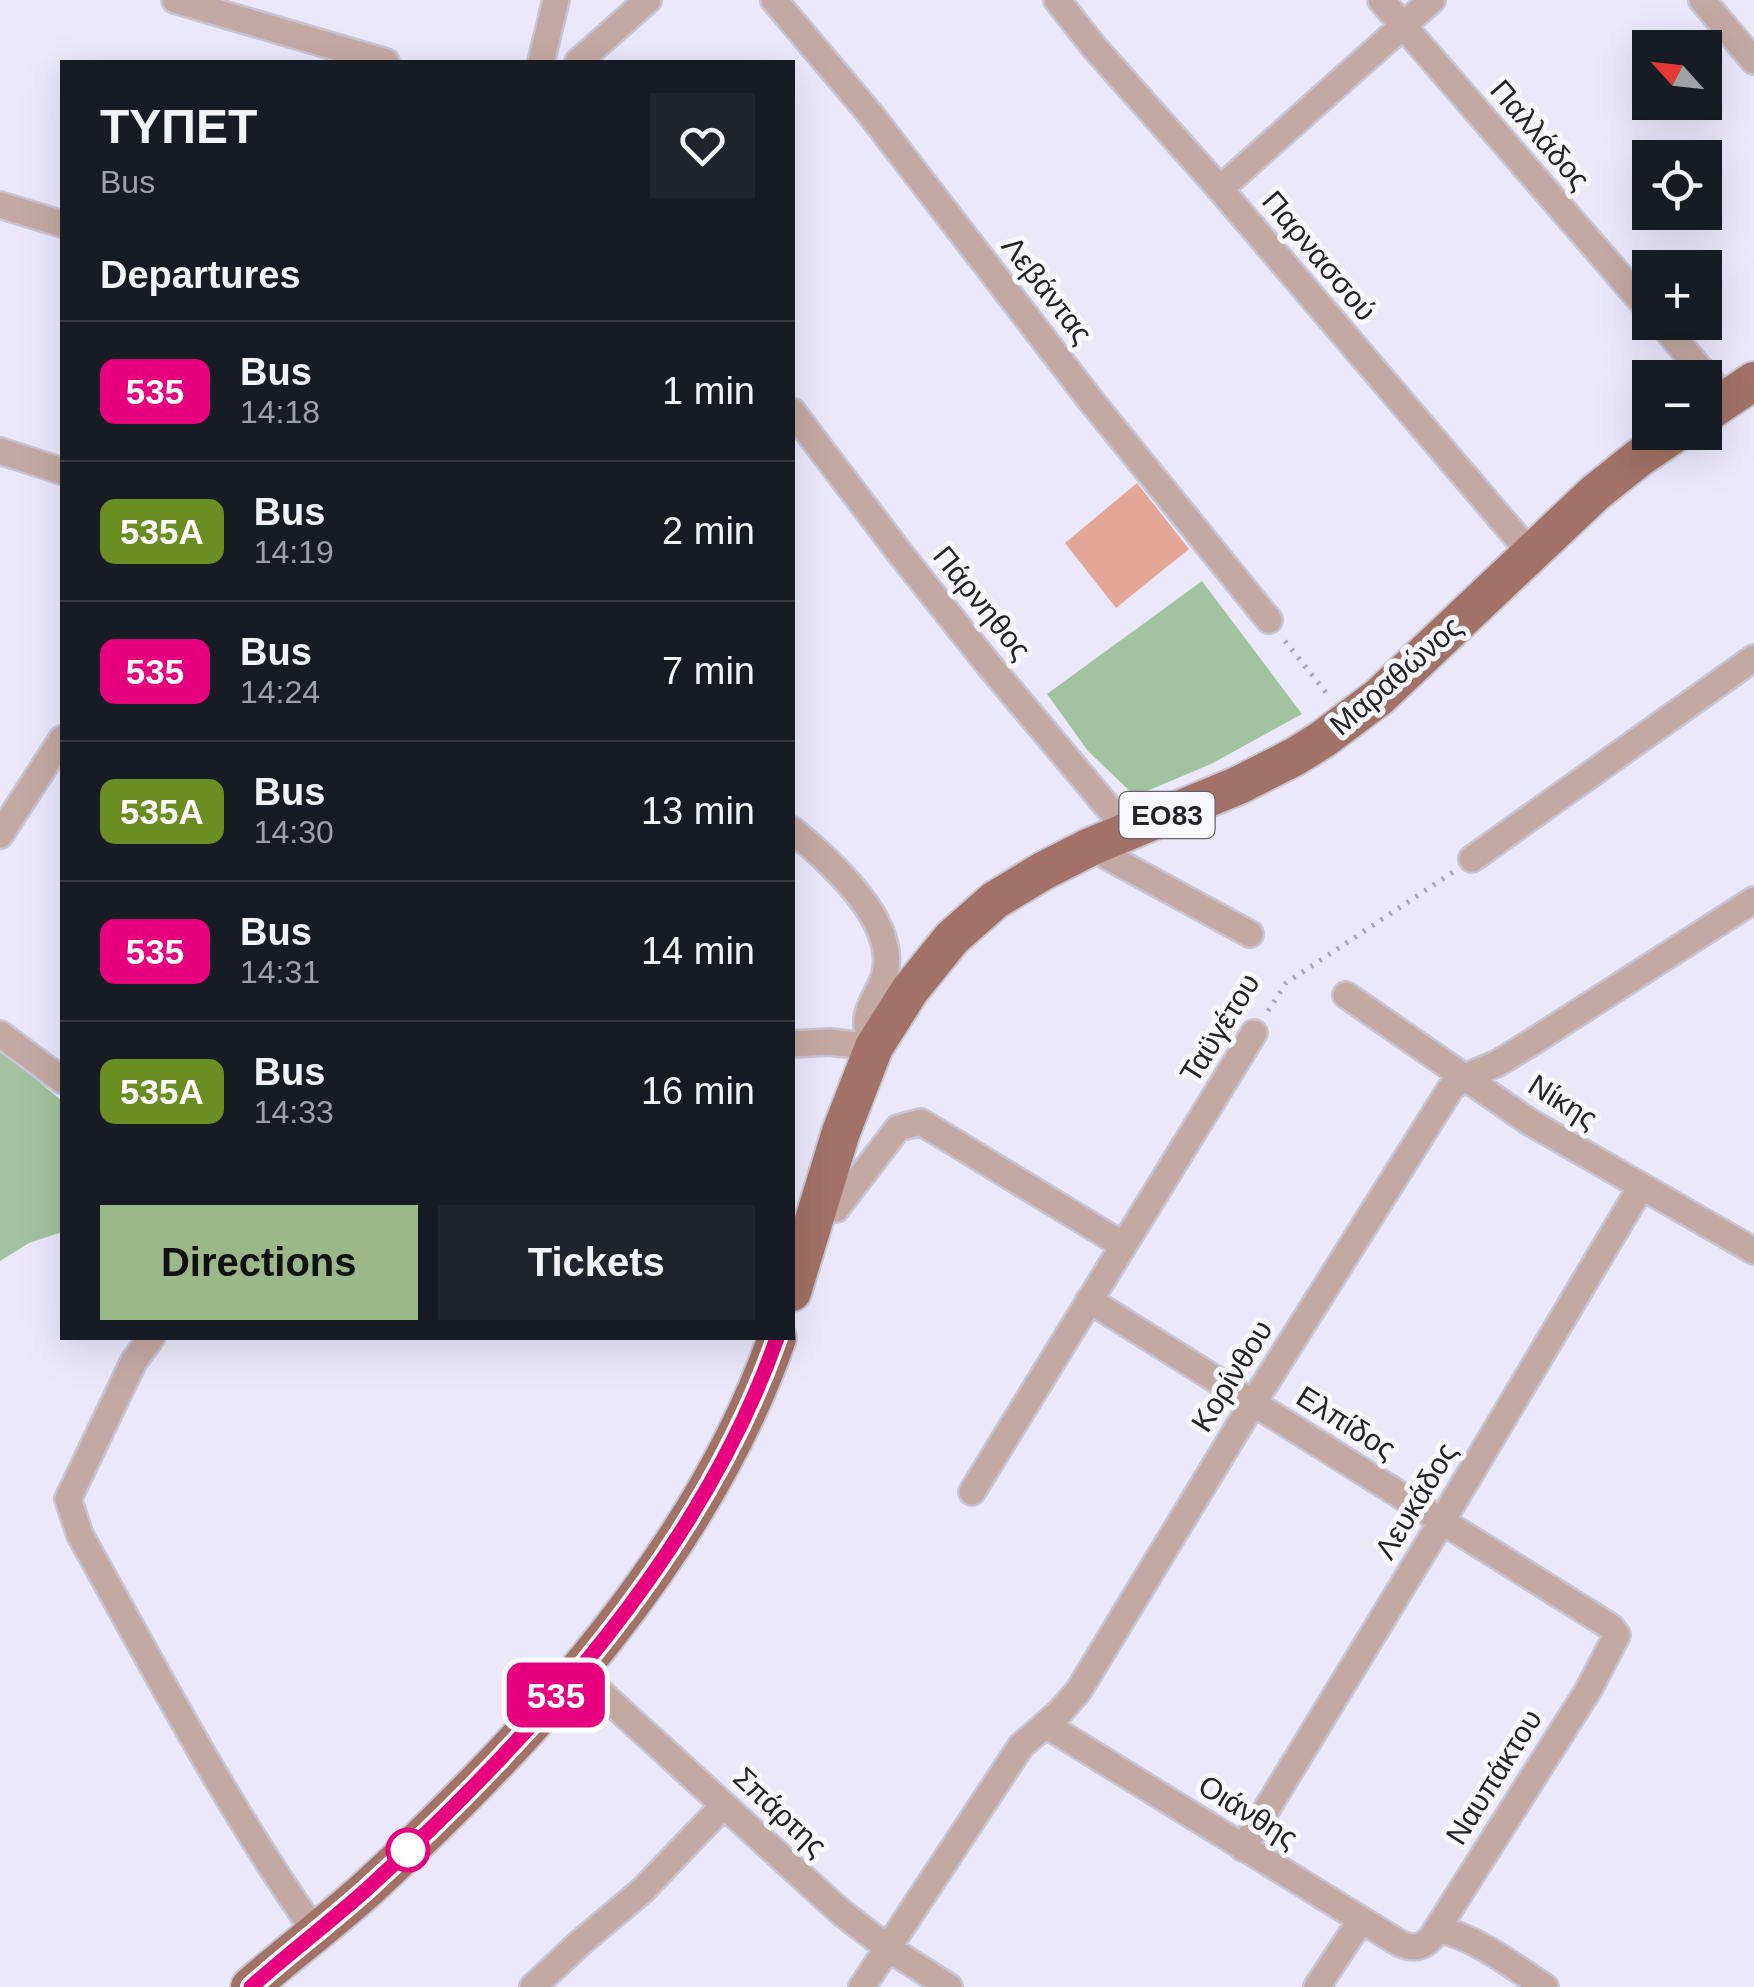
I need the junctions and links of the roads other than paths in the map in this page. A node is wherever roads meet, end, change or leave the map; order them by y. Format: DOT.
graph roads {
  1 [pos="175,0"];
  2 [pos="556,0"];
  3 [pos="648,0"];
  4 [pos="774,0"];
  5 [pos="1057,0"];
  6 [pos="1381,0"];
  7 [pos="1432,0"];
  8 [pos="1702,0"];
  9 [pos="1403,26"];
  10 [pos="379,60"];
  11 [pos="541,60"];
  12 [pos="580,60"];
  13 [pos="1754,61"];
  14 [pos="1220,189"];
  15 [pos="0,205"];
  16 [pos="60,223"];
  17 [pos="1632,290"];
  18 [pos="1676,340"];
  19 [pos="1728,398"];
  20 [pos="801,430"];
  21 [pos="1652,450"];
  22 [pos="0,451"];
  23 [pos="60,469"];
  24 [pos="1532,555"];
  25 [pos="1269,620"];
  26 [pos="1754,658"];
  27 [pos="60,742"];
  28 [pos="1128,831"];
  29 [pos="795,832"];
  30 [pos="0,834"];
  31 [pos="1090,847"];
  32 [pos="1472,859"];
  33 [pos="1754,900"];
  34 [pos="1250,934"];
  35 [pos="1346,995"];
  36 [pos="1254,1033"];
  37 [pos="0,1034"];
  38 [pos="795,1044"];
  39 [pos="874,1048"];
  40 [pos="1465,1077"];
  41 [pos="60,1079"];
  42 [pos="1641,1186"];
  43 [pos="819,1207"];
  44 [pos="1123,1244"];
  45 [pos="1754,1252"];
  46 [pos="795,1283"];
  47 [pos="1089,1300"];
  48 [pos="150,1340"];
  49 [pos="776,1340"];
  50 [pos="1254,1403"];
  51 [pos="972,1492"];
  52 [pos="1442,1522"];
  53 [pos="1618,1635"];
  54 [pos="577,1671"];
  55 [pos="1046,1726"];
  56 [pos="724,1805"];
  57 [pos="1244,1848"];
  58 [pos="1361,1920"];
  59 [pos="1438,1929"];
  60 [pos="316,1933"];
  61 [pos="1418,1947"];
  62 [pos="888,1948"];
  63 [pos="254,1986"];
  64 [pos="533,1987"];
  65 [pos="862,1987"];
  66 [pos="949,1987"];
  67 [pos="1317,1987"];
  68 [pos="1545,1987"];
  1 -- 10 [label="street"];
  2 -- 11 [label="street"];
  3 -- 12 [label="street"];
  4 -- 25 [label="street, Λεβάντας"];
  5 -- 14 [label="street, Παρνασσού"];
  6 -- 9 [label="street, Παλλάδος"];
  7 -- 9 [label="street"];
  8 -- 13 [label="street"];
  9 -- 14 [label="street"];
  9 -- 17 [label="street, Παλλάδος"];
  14 -- 24 [label="street, Παρνασσού"];
  15 -- 16 [label="street"];
  18 -- 19 [label="street"];
  20 -- 28 [label="street, Πάρνηθος"];
  21 -- 24 [label="main road, Μαραθώνος / ΕΟ83"];
  22 -- 23 [label="street"];
  24 -- 28 [label="main road, Μαραθώνος / ΕΟ83"];
  26 -- 32 [label="street"];
  27 -- 30 [label="street"];
  28 -- 31 [label="main road, Μαραθώνος / ΕΟ83"];
  29 -- 39 [label="street"];
  31 -- 34 [label="street"];
  31 -- 39 [label="main road, Μαραθώνος / ΕΟ83"];
  33 -- 40 [label="street, Κορίνθου"];
  35 -- 40 [label="street, Νίκης"];
  36 -- 44 [label="street, Ταϋγέτου"];
  37 -- 41 [label="street"];
  38 -- 39 [label="street"];
  39 -- 43 [label="main road, Μαραθώνος / ΕΟ83"];
  40 -- 42 [label="street, Νίκης"];
  40 -- 50 [label="street, Κορίνθου"];
  42 -- 45 [label="street, Νίκης"];
  42 -- 52 [label="street, Λευκάδος"];
  43 -- 44 [label="street"];
  43 -- 46 [label="main road, Μαραθώνος / ΕΟ83"];
  44 -- 47 [label="street, Ταϋγέτου"];
  47 -- 50 [label="street, Ελπίδος"];
  47 -- 51 [label="street, Ταϋγέτου"];
  48 -- 60 [label="street"];
  49 -- 54 [label="main road"];
  50 -- 52 [label="street, Ελπίδος"];
  50 -- 55 [label="street, Κορίνθου"];
  52 -- 53 [label="street, Ελπίδος"];
  52 -- 57 [label="street, Λευκάδος"];
  53 -- 59 [label="street, Ναυπάκτου"];
  54 -- 56 [label="street, Σπάρτης"];
  54 -- 60 [label="main road"];
  55 -- 57 [label="street, Οιάνθης"];
  55 -- 62 [label="street, Κορίνθου"];
  56 -- 62 [label="street, Σπάρτης"];
  56 -- 64 [label="street"];
  57 -- 58 [label="street, Οιάνθης"];
  58 -- 61 [label="street, Οιάνθης"];
  58 -- 67 [label="street"];
  59 -- 61 [label="street, Ναυπάκτου"];
  59 -- 68 [label="street"];
  60 -- 63 [label="main road"];
  62 -- 65 [label="street, Κορίνθου"];
  62 -- 66 [label="street, Σπάρτης"];
}
